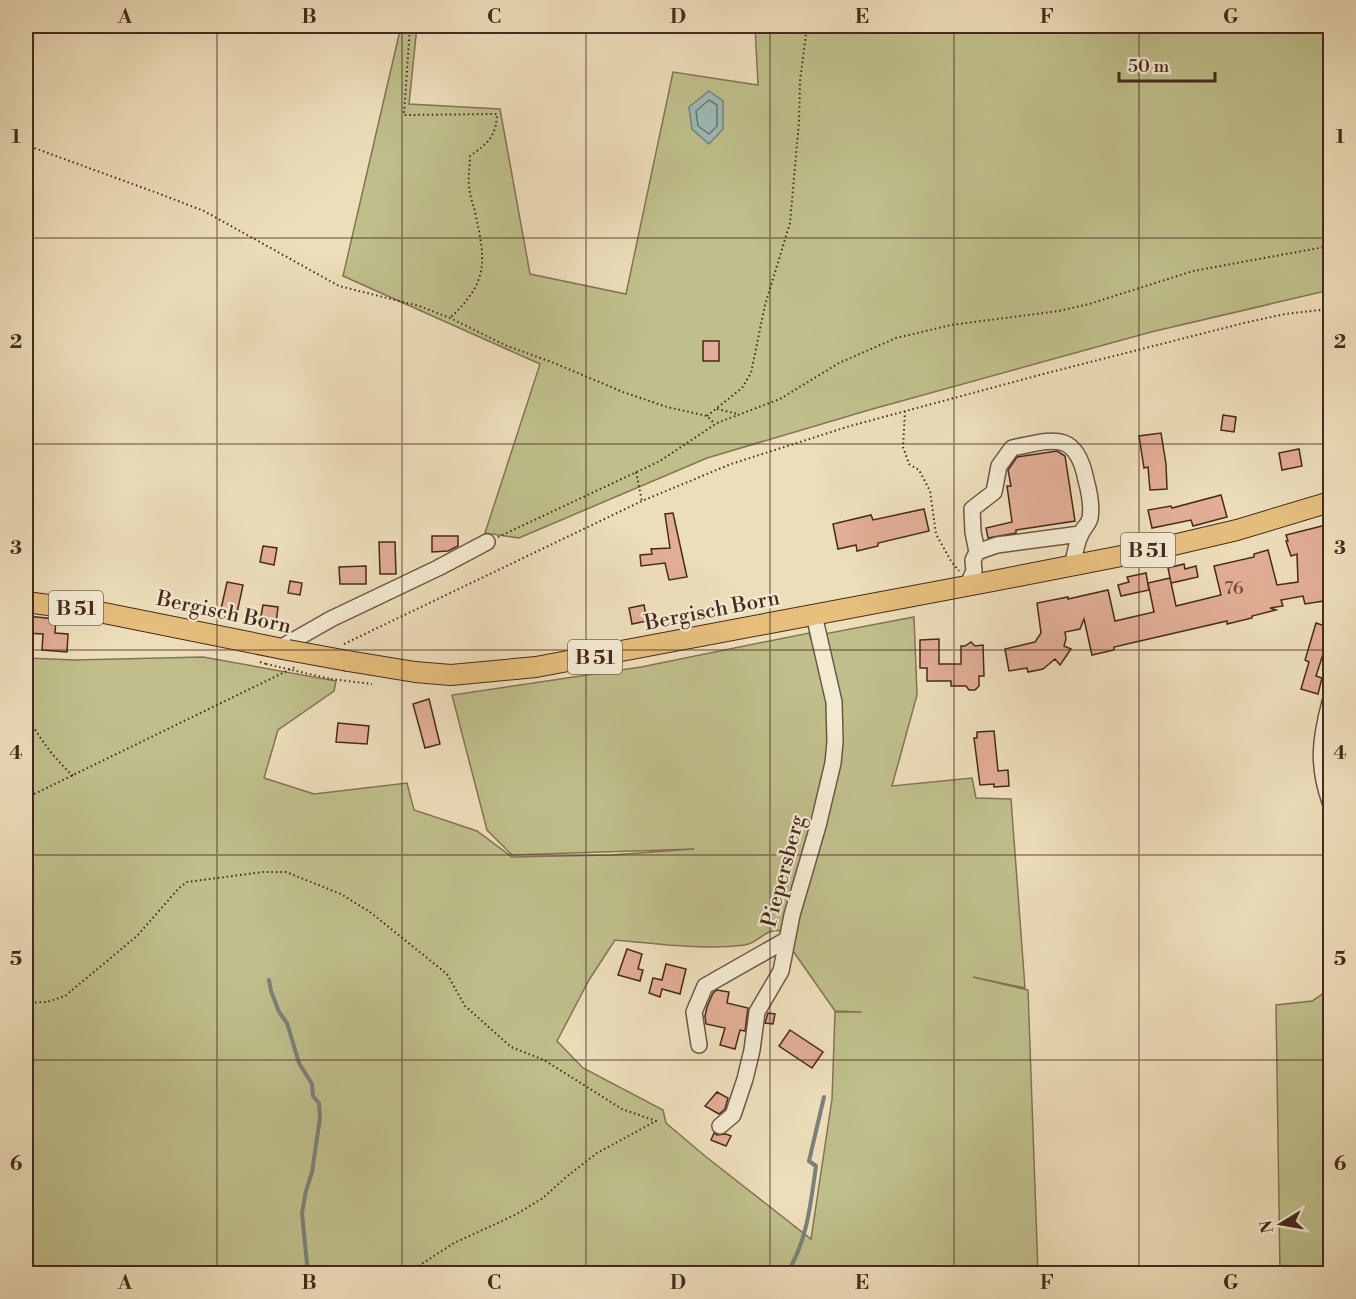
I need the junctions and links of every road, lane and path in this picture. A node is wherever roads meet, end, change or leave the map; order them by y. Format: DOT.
graph roads {
  1 [pos="410,26"];
  2 [pos="807,26"];
  3 [pos="26,145"];
  4 [pos="1330,246"];
  5 [pos="1330,309"];
  6 [pos="450,318"];
  7 [pos="717,409"];
  8 [pos="905,411"];
  9 [pos="738,414"];
  10 [pos="707,416"];
  11 [pos="715,424"];
  12 [pos="636,472"];
  13 [pos="642,501"];
  14 [pos="1330,502"];
  15 [pos="1080,534"];
  16 [pos="487,542"];
  17 [pos="977,552"];
  18 [pos="1072,566"];
  19 [pos="964,579"];
  20 [pos="26,602"];
  21 [pos="814,615"];
  22 [pos="345,653"];
  23 [pos="289,655"];
  24 [pos="266,664"];
  25 [pos="372,684"];
  26 [pos="1330,702"];
  27 [pos="26,714"];
  28 [pos="73,776"];
  29 [pos="26,798"];
  30 [pos="1330,802"];
  31 [pos="786,940"];
  32 [pos="26,1003"];
  33 [pos="699,1045"];
  34 [pos="720,1126"];
  35 [pos="406,1274"];
  1 -- 6 [label="path"];
  2 -- 7 [label="path"];
  3 -- 6 [label="path"];
  4 -- 9 [label="path"];
  5 -- 8 [label="path"];
  6 -- 10 [label="path"];
  7 -- 9 [label="path"];
  7 -- 10 [label="path"];
  8 -- 13 [label="path"];
  8 -- 19 [label="path"];
  9 -- 11 [label="path"];
  10 -- 11 [label="path"];
  11 -- 12 [label="path"];
  12 -- 13 [label="path"];
  12 -- 16 [label="path"];
  13 -- 22 [label="path"];
  14 -- 18 [label="main road, Bergisch Born / B 51"];
  15 -- 17 [label="street"];
  15 -- 17 [label="street"];
  15 -- 18 [label="street"];
  16 -- 23 [label="street"];
  17 -- 19 [label="street"];
  18 -- 19 [label="main road, Bergisch Born / B 51"];
  19 -- 21 [label="main road, Bergisch Born / B 51"];
  20 -- 23 [label="main road, Bergisch Born / B 51"];
  21 -- 22 [label="main road, Bergisch Born / B 51"];
  21 -- 31 [label="street, Piepersberg"];
  22 -- 23 [label="main road, Bergisch Born / B 51, bridge"];
  23 -- 28 [label="path"];
  24 -- 25 [label="path, bridge"];
  26 -- 30 [label="street"];
  27 -- 28 [label="path"];
  28 -- 29 [label="path"];
  31 -- 33 [label="street"];
  31 -- 34 [label="street, Piepersberg"];
  32 -- 35 [label="path"];
}
